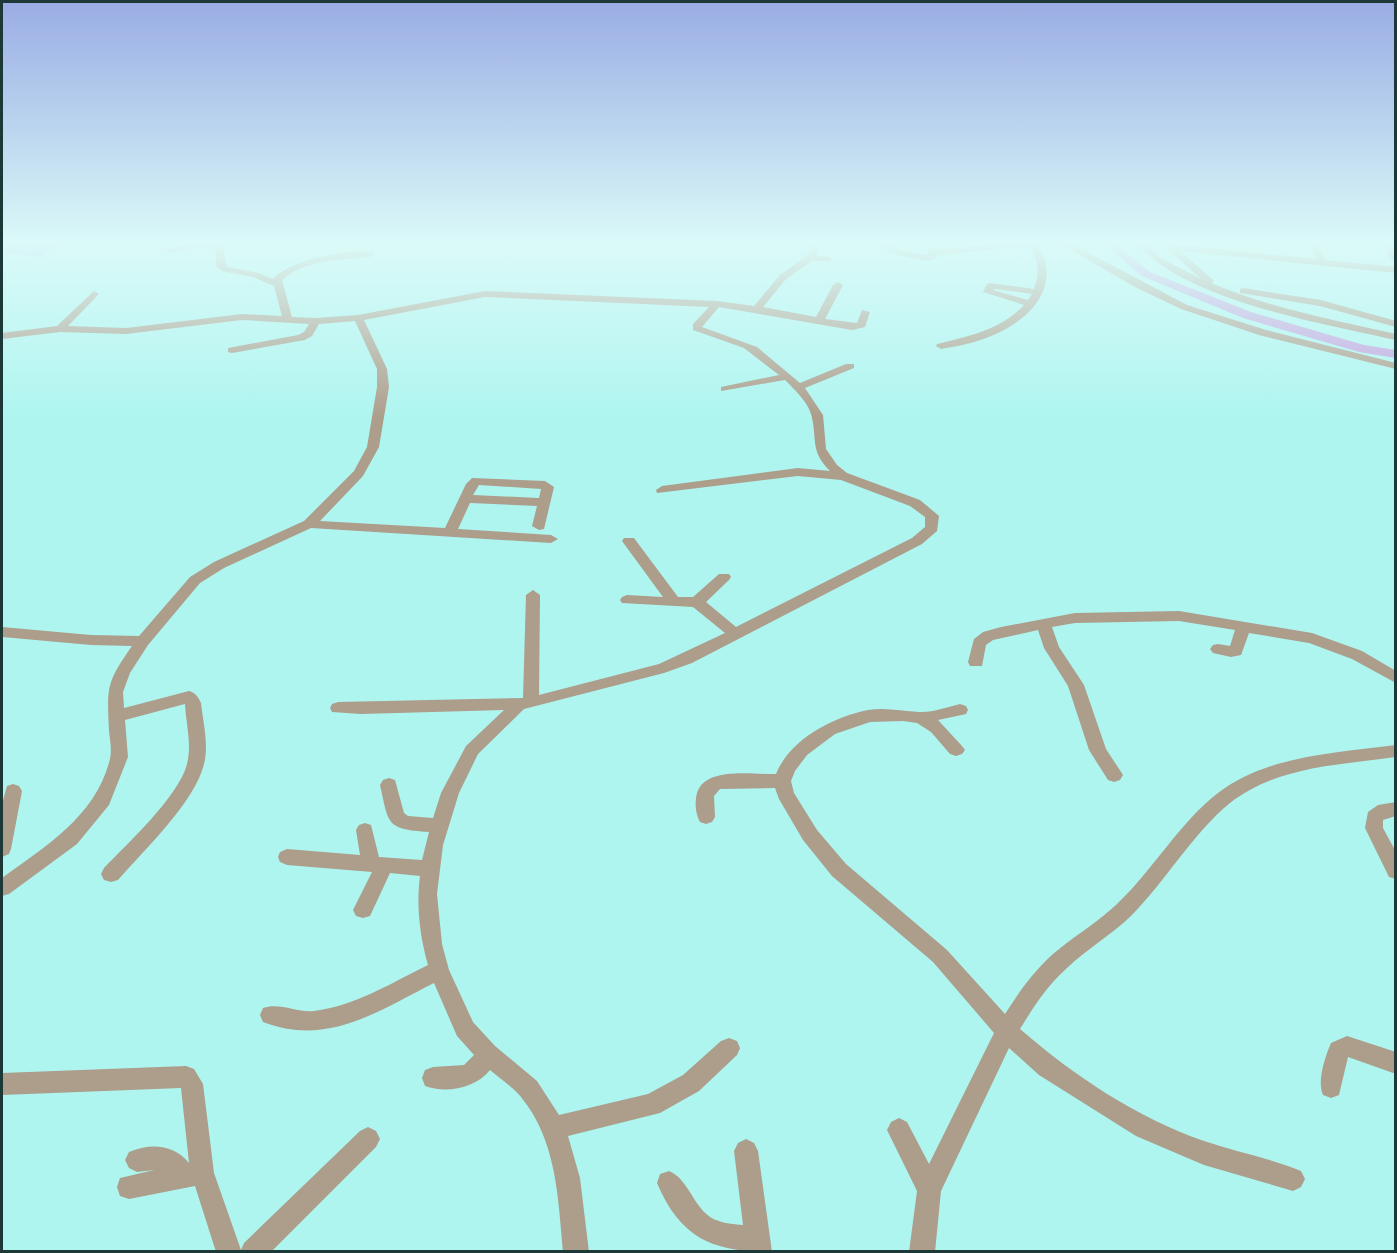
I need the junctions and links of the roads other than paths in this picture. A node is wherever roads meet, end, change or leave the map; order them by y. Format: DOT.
graph roads {
  1 [pos="87,301"];
  2 [pos="283,301"];
  3 [pos="445,301"];
  4 [pos="658,301"];
  5 [pos="762,301"];
  6 [pos="829,301"];
  7 [pos="1022,301"];
  8 [pos="1173,301"];
  9 [pos="1259,301"];
  10 [pos="1312,301"];
  11 [pos="717,304"];
  12 [pos="1031,304"];
  13 [pos="756,309"];
  14 [pos="865,312"];
  15 [pos="358,318"];
  16 [pos="288,319"];
  17 [pos="316,321"];
  18 [pos="819,321"];
  19 [pos="1395,324"];
  20 [pos="60,330"];
  21 [pos="2,336"];
  22 [pos="1395,337"];
  23 [pos="941,346"];
  24 [pos="232,350"];
  25 [pos="850,366"];
  26 [pos="1395,366"];
  27 [pos="786,377"];
  28 [pos="799,387"];
  29 [pos="725,389"];
  30 [pos="843,476"];
  31 [pos="662,490"];
  32 [pos="309,524"];
  33 [pos="540,526"];
  34 [pos="450,533"];
  35 [pos="551,539"];
  36 [pos="628,540"];
  37 [pos="724,577"];
  38 [pos="533,595"];
  39 [pos="627,600"];
  40 [pos="674,602"];
  41 [pos="697,602"];
  42 [pos="1043,624"];
  43 [pos="1243,627"];
  44 [pos="2,632"];
  45 [pos="736,634"];
  46 [pos="143,641"];
  47 [pos="1218,649"];
  48 [pos="976,662"];
  49 [pos="1395,678"];
  50 [pos="525,704"];
  51 [pos="338,708"];
  52 [pos="960,710"];
  53 [pos="117,716"];
  54 [pos="921,718"];
  55 [pos="956,750"];
  56 [pos="1395,751"];
  57 [pos="1114,775"];
  58 [pos="782,781"];
  59 [pos="389,785"];
  60 [pos="13,791"];
  61 [pos="1395,809"];
  62 [pos="706,817"];
  63 [pos="440,826"];
  64 [pos="365,830"];
  65 [pos="2,849"];
  66 [pos="287,857"];
  67 [pos="378,864"];
  68 [pos="431,868"];
  69 [pos="1395,871"];
  70 [pos="111,874"];
  71 [pos="2,888"];
  72 [pos="363,910"];
  73 [pos="439,970"];
  74 [pos="271,1015"];
  75 [pos="1006,1031"];
  76 [pos="729,1048"];
  77 [pos="487,1053"];
  78 [pos="1395,1063"];
  79 [pos="433,1078"];
  80 [pos="2,1084"];
  81 [pos="1331,1087"];
  82 [pos="554,1128"];
  83 [pos="899,1130"];
  84 [pos="368,1139"];
  85 [pos="746,1151"];
  86 [pos="137,1160"];
  87 [pos="193,1174"];
  88 [pos="1293,1179"];
  89 [pos="669,1183"];
  90 [pos="129,1187"];
  91 [pos="929,1190"];
  92 [pos="758,1245"];
  93 [pos="229,1251"];
  94 [pos="253,1251"];
  95 [pos="576,1251"];
  96 [pos="922,1251"];
  1 -- 20 [label="street"];
  2 -- 16 [label="street"];
  3 -- 15 [label="street"];
  4 -- 11 [label="street"];
  5 -- 13 [label="street"];
  6 -- 18 [label="street"];
  7 -- 12 [label="street"];
  8 -- 26 [label="street"];
  9 -- 22 [label="street"];
  10 -- 19 [label="street"];
  11 -- 13 [label="street"];
  11 -- 27 [label="street"];
  12 -- 23 [label="street"];
  13 -- 18 [label="street"];
  14 -- 18 [label="street"];
  15 -- 17 [label="street"];
  15 -- 32 [label="street"];
  16 -- 17 [label="street"];
  16 -- 20 [label="street"];
  17 -- 24 [label="street"];
  20 -- 21 [label="street"];
  25 -- 28 [label="street"];
  27 -- 28 [label="street"];
  27 -- 29 [label="street"];
  28 -- 30 [label="street"];
  30 -- 31 [label="street"];
  30 -- 45 [label="street"];
  32 -- 34 [label="street"];
  32 -- 46 [label="street"];
  33 -- 34 [label="street"];
  34 -- 35 [label="street"];
  36 -- 40 [label="street"];
  37 -- 41 [label="street"];
  38 -- 50 [label="street"];
  39 -- 40 [label="street"];
  40 -- 41 [label="street"];
  41 -- 45 [label="street"];
  42 -- 43 [label="street"];
  42 -- 48 [label="street"];
  42 -- 57 [label="street"];
  43 -- 47 [label="street"];
  43 -- 49 [label="street"];
  44 -- 46 [label="street"];
  45 -- 50 [label="street"];
  46 -- 53 [label="street"];
  50 -- 51 [label="street"];
  50 -- 63 [label="street"];
  52 -- 54 [label="street"];
  53 -- 70 [label="street"];
  53 -- 71 [label="street"];
  54 -- 55 [label="street"];
  54 -- 58 [label="street"];
  56 -- 75 [label="street"];
  58 -- 62 [label="street"];
  58 -- 75 [label="street"];
  59 -- 63 [label="street"];
  60 -- 65 [label="street"];
  61 -- 69 [label="street"];
  63 -- 68 [label="street"];
  64 -- 67 [label="street"];
  66 -- 67 [label="street"];
  67 -- 68 [label="street"];
  67 -- 72 [label="street"];
  68 -- 73 [label="street"];
  73 -- 74 [label="street"];
  73 -- 77 [label="street"];
  75 -- 88 [label="street"];
  75 -- 91 [label="street"];
  76 -- 82 [label="street"];
  77 -- 79 [label="street"];
  77 -- 82 [label="street"];
  78 -- 81 [label="street"];
  80 -- 87 [label="street"];
  82 -- 95 [label="street"];
  83 -- 91 [label="street"];
  84 -- 94 [label="street"];
  85 -- 92 [label="street"];
  86 -- 87 [label="street"];
  87 -- 90 [label="street"];
  87 -- 93 [label="street"];
  89 -- 92 [label="street"];
  91 -- 96 [label="street"];
}
